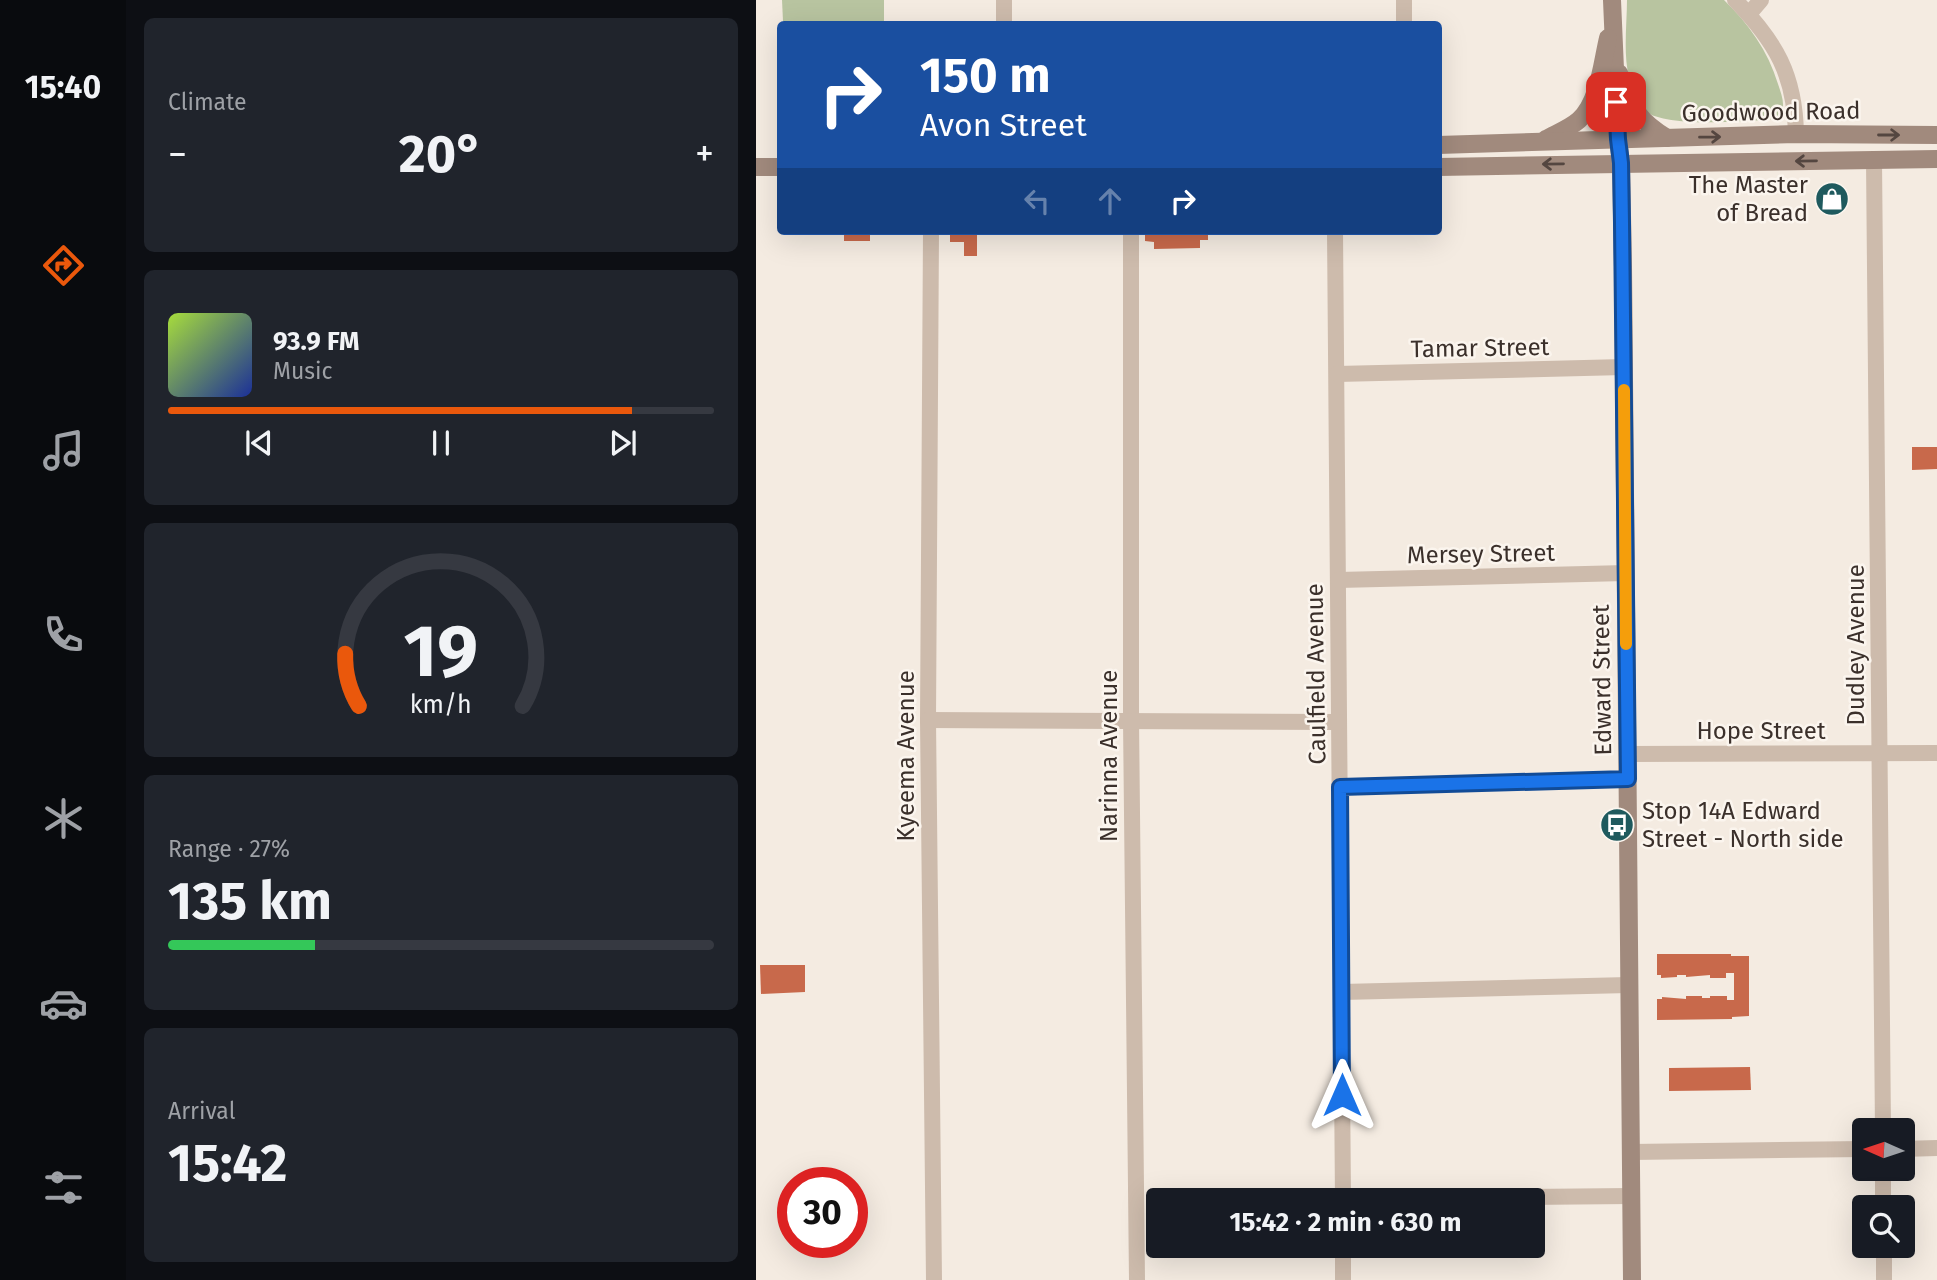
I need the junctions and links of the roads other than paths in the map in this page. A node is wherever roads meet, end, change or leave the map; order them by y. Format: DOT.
graph roads {
  1 [pos="1004,0"];
  2 [pos="1404,0"];
  3 [pos="1612,0"];
  4 [pos="1735,0"];
  5 [pos="1761,0"];
  6 [pos="1748,14"];
  7 [pos="1612,19"];
  8 [pos="1004,21"];
  9 [pos="1404,21"];
  10 [pos="1614,63"];
  11 [pos="1796,134"];
  12 [pos="1937,135"];
  13 [pos="1667,138"];
  14 [pos="1618,139"];
  15 [pos="1544,141"];
  16 [pos="1442,145"];
  17 [pos="1937,159"];
  18 [pos="1874,160"];
  19 [pos="1621,163"];
  20 [pos="756,167"];
  21 [pos="777,167"];
  22 [pos="1442,167"];
  23 [pos="931,235"];
  24 [pos="1131,235"];
  25 [pos="1335,235"];
  26 [pos="1624,367"];
  27 [pos="1337,374"];
  28 [pos="1626,573"];
  29 [pos="1338,580"];
  30 [pos="928,720"];
  31 [pos="1131,720"];
  32 [pos="1339,722"];
  33 [pos="1879,753"];
  34 [pos="1937,753"];
  35 [pos="1628,754"];
  36 [pos="1628,779"];
  37 [pos="1340,787"];
  38 [pos="1629,985"];
  39 [pos="1342,992"];
  40 [pos="1883,1118"];
  41 [pos="1937,1148"];
  42 [pos="1852,1149"];
  43 [pos="1915,1149"];
  44 [pos="1631,1152"];
  45 [pos="1343,1188"];
  46 [pos="1631,1196"];
  47 [pos="1545,1197"];
  48 [pos="1343,1258"];
  49 [pos="1884,1258"];
  50 [pos="934,1280"];
  51 [pos="1137,1280"];
  52 [pos="1343,1280"];
  53 [pos="1632,1280"];
  54 [pos="1884,1280"];
  1 -- 8 [label="street"];
  2 -- 9 [label="street"];
  3 -- 7 [label="street"];
  4 -- 6 [label="street"];
  5 -- 6 [label="street"];
  6 -- 11 [label="street"];
  7 -- 10 [label="street, Edward Street"];
  7 -- 15 [label="street"];
  10 -- 13 [label="street"];
  10 -- 14 [label="street, Edward Street"];
  11 -- 12 [label="street, Goodwood Road, one-way"];
  13 -- 11 [label="street, Goodwood Road, one-way"];
  13 -- 14 [label="street, Goodwood Road"];
  14 -- 15 [label="street, Goodwood Road"];
  14 -- 19 [label="street, Edward Street"];
  15 -- 16 [label="street, Goodwood Road"];
  17 -- 18 [label="street, Goodwood Road"];
  18 -- 19 [label="street, Goodwood Road, one-way"];
  18 -- 33 [label="street, Dudley Avenue"];
  19 -- 22 [label="street, Goodwood Road, one-way"];
  19 -- 26 [label="street, Edward Street"];
  20 -- 21 [label="street"];
  23 -- 30 [label="street, Kyeema Avenue"];
  24 -- 31 [label="street, Narinna Avenue"];
  25 -- 27 [label="street, Caulfield Avenue"];
  26 -- 27 [label="street, Tamar Street"];
  26 -- 28 [label="street, Edward Street"];
  27 -- 29 [label="street, Caulfield Avenue"];
  28 -- 29 [label="street, Mersey Street"];
  28 -- 35 [label="street, Edward Street"];
  29 -- 32 [label="street, Caulfield Avenue"];
  30 -- 31 [label="street"];
  30 -- 50 [label="street, Kyeema Avenue"];
  31 -- 32 [label="street"];
  31 -- 51 [label="street, Narinna Avenue"];
  32 -- 37 [label="street, Caulfield Avenue"];
  33 -- 34 [label="street, Hope Street"];
  33 -- 35 [label="street, Hope Street"];
  33 -- 40 [label="street, Dudley Avenue"];
  35 -- 36 [label="street, Edward Street"];
  36 -- 37 [label="street"];
  36 -- 38 [label="street, Edward Street"];
  37 -- 39 [label="street, Caulfield Avenue"];
  38 -- 39 [label="street"];
  38 -- 44 [label="street, Edward Street"];
  39 -- 45 [label="street, Caulfield Avenue"];
  41 -- 43 [label="street"];
  42 -- 44 [label="street"];
  44 -- 46 [label="street, Edward Street"];
  46 -- 47 [label="street"];
  46 -- 53 [label="street, Edward Street"];
  48 -- 52 [label="street"];
  49 -- 54 [label="street"];
}
